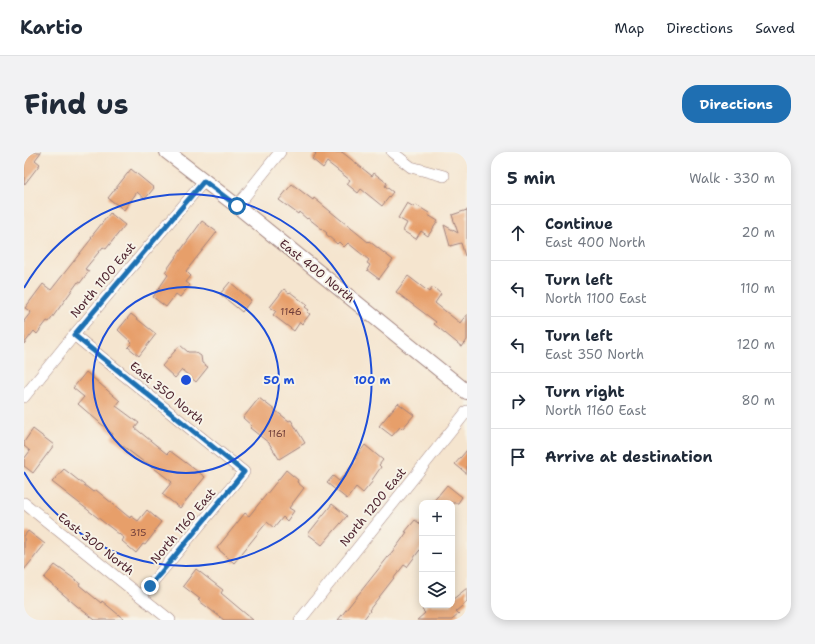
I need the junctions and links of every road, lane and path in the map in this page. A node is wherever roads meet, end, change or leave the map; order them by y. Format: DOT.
graph roads {
  1 [pos="167,152"];
  2 [pos="280,152"];
  3 [pos="392,152"];
  4 [pos="444,176"];
  5 [pos="204,181"];
  6 [pos="237,206"];
  7 [pos="74,335"];
  8 [pos="467,392"];
  9 [pos="24,397"];
  10 [pos="467,411"];
  11 [pos="244,472"];
  12 [pos="24,503"];
  13 [pos="141,596"];
  14 [pos="170,620"];
  15 [pos="300,620"];
  1 -- 5 [label="street, East 400 North"];
  2 -- 6 [label="street"];
  3 -- 4 [label="street"];
  5 -- 6 [label="street, East 400 North"];
  5 -- 7 [label="street, North 1100 East"];
  6 -- 8 [label="street, East 400 North"];
  7 -- 9 [label="street, North 1100 East"];
  7 -- 11 [label="street, East 350 North"];
  10 -- 15 [label="street, North 1200 East"];
  11 -- 13 [label="street, North 1160 East"];
  12 -- 13 [label="street, East 300 North"];
  13 -- 14 [label="street, East 300 North"];
}
